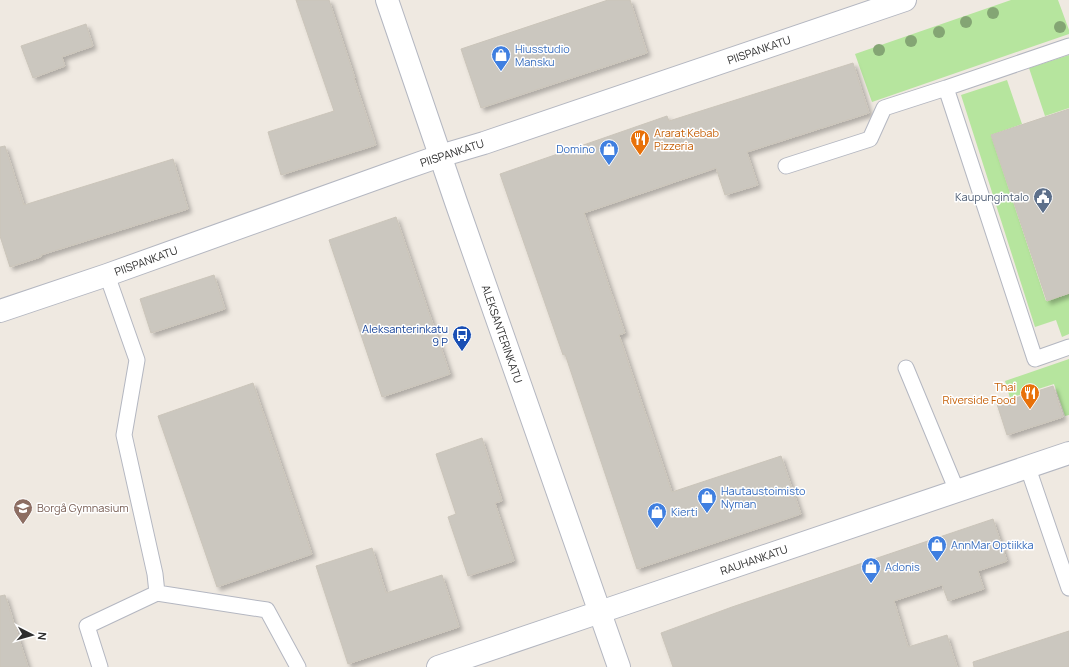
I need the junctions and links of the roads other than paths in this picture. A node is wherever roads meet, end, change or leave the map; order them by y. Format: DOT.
graph roads {
  1 [pos="387,0"];
  2 [pos="905,0"];
  3 [pos="1069,46"];
  4 [pos="946,88"];
  5 [pos="440,156"];
  6 [pos="786,166"];
  7 [pos="107,275"];
  8 [pos="0,311"];
  9 [pos="1069,347"];
  10 [pos="906,368"];
  11 [pos="1069,453"];
  12 [pos="1028,468"];
  13 [pos="957,492"];
  14 [pos="1069,588"];
  15 [pos="157,594"];
  16 [pos="600,612"];
  17 [pos="100,667"];
  18 [pos="298,667"];
  19 [pos="438,667"];
  20 [pos="619,667"];
  1 -- 5 [label="main road, ALEKSANTERINKATU"];
  2 -- 5 [label="main road, PIISPANKATU"];
  3 -- 4 [label="lane"];
  4 -- 6 [label="lane"];
  4 -- 9 [label="lane"];
  5 -- 7 [label="main road, PIISPANKATU"];
  5 -- 16 [label="main road, ALEKSANTERINKATU"];
  7 -- 8 [label="main road, PIISPANKATU"];
  7 -- 15 [label="lane"];
  10 -- 13 [label="lane"];
  11 -- 12 [label="main road, RAUHANKATU"];
  12 -- 13 [label="main road, RAUHANKATU"];
  12 -- 14 [label="lane"];
  13 -- 16 [label="main road, RAUHANKATU"];
  15 -- 17 [label="lane"];
  15 -- 18 [label="lane"];
  16 -- 19 [label="main road, RAUHANKATU"];
  16 -- 20 [label="main road, ALEKSANTERINKATU"];
}
